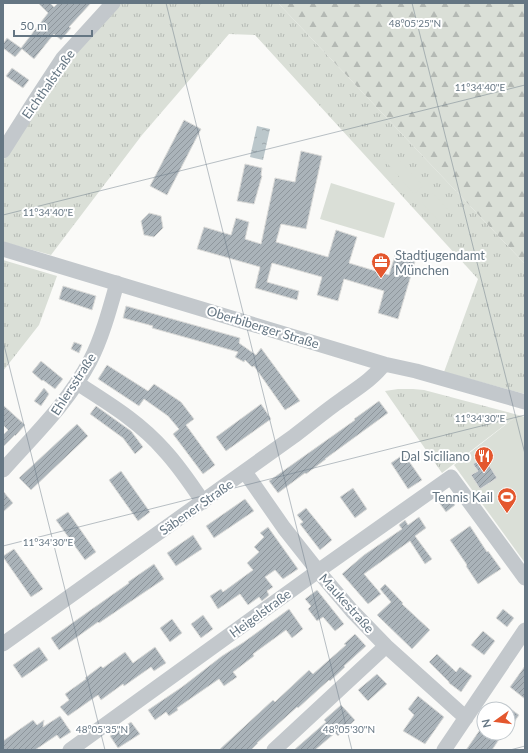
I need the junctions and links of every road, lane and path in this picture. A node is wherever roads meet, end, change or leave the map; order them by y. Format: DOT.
graph roads {
  1 [pos="113,3"];
  2 [pos="3,151"];
  3 [pos="3,249"];
  4 [pos="117,283"];
  5 [pos="384,364"];
  6 [pos="76,383"];
  7 [pos="525,402"];
  8 [pos="3,470"];
  9 [pos="245,472"];
  10 [pos="203,502"];
  11 [pos="318,571"];
  12 [pos="525,578"];
  13 [pos="525,630"];
  14 [pos="3,644"];
  15 [pos="386,646"];
  16 [pos="466,718"];
  17 [pos="70,750"];
  18 [pos="274,750"];
  19 [pos="444,750"];
  1 -- 2 [label="street, Eichthalstraße"];
  3 -- 4 [label="street, Oberbiberger Straße"];
  4 -- 5 [label="street, Oberbiberger Straße"];
  4 -- 6 [label="street, Ehlersstraße"];
  5 -- 7 [label="street, Oberbiberger Straße"];
  5 -- 9 [label="street, Säbener Straße"];
  6 -- 8 [label="street, Ehlersstraße"];
  6 -- 10 [label="street"];
  9 -- 10 [label="street, Säbener Straße"];
  9 -- 11 [label="street, Maukestraße"];
  10 -- 14 [label="street, Säbener Straße"];
  11 -- 12 [label="street, Heigelstraße"];
  11 -- 15 [label="street, Maukestraße"];
  11 -- 17 [label="street, Heigelstraße"];
  13 -- 16 [label="street"];
  15 -- 16 [label="street, Maukestraße"];
  15 -- 18 [label="street"];
  16 -- 19 [label="street"];
}
